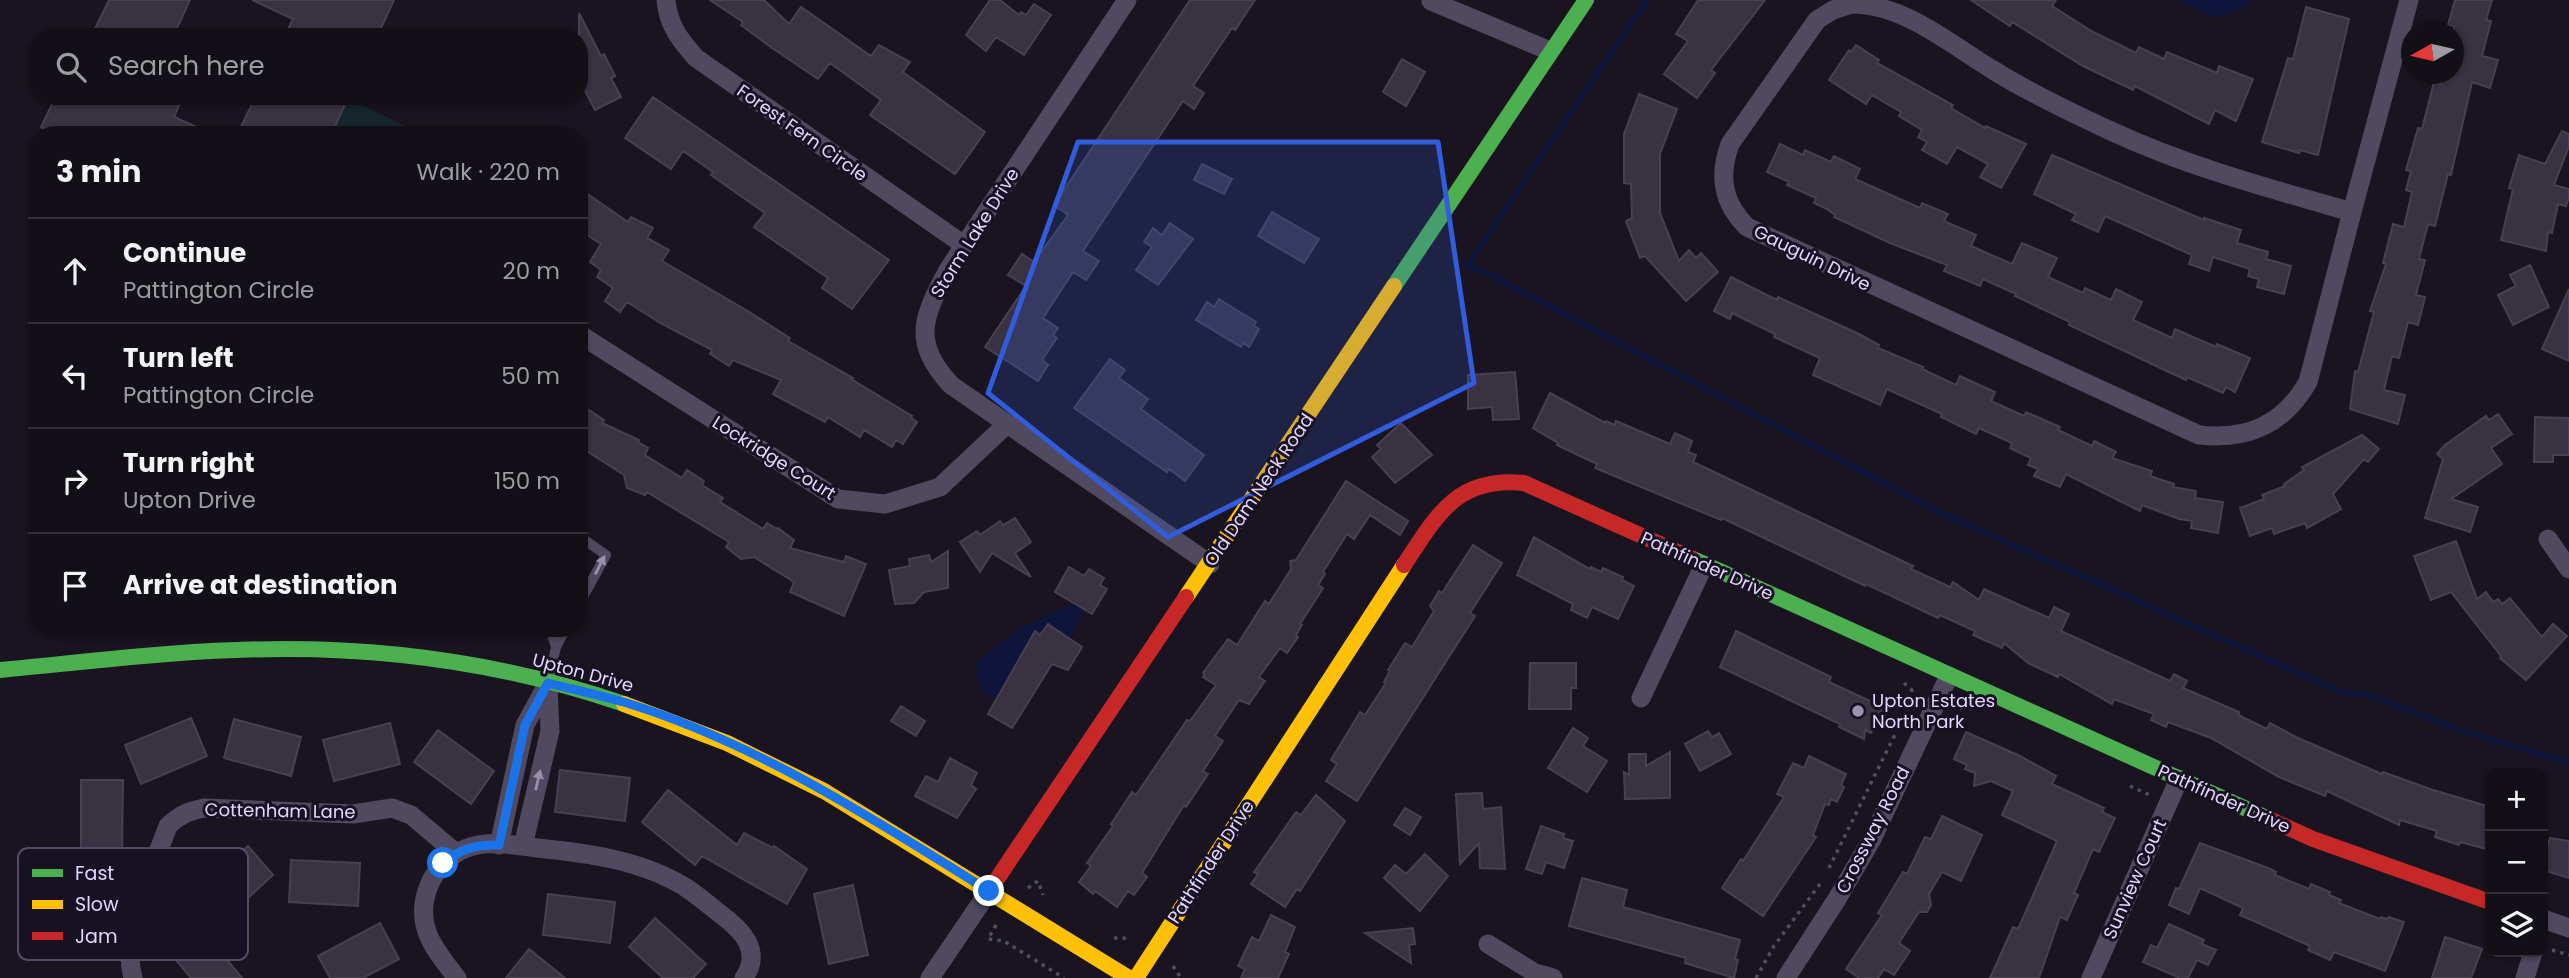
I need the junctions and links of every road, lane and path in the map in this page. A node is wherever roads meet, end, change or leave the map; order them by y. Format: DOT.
graph roads {
  1 [pos="666,0"];
  2 [pos="1127,0"];
  3 [pos="1586,0"];
  4 [pos="2409,0"];
  5 [pos="1431,1"];
  6 [pos="1550,51"];
  7 [pos="2352,212"];
  8 [pos="964,245"];
  9 [pos="588,340"];
  10 [pos="1007,424"];
  11 [pos="2548,539"];
  12 [pos="588,542"];
  13 [pos="1210,564"];
  14 [pos="1704,565"];
  15 [pos="2569,569"];
  16 [pos="588,588"];
  17 [pos="553,637"];
  18 [pos="561,637"];
  19 [pos="556,647"];
  20 [pos="0,670"];
  21 [pos="1949,676"];
  22 [pos="1902,681"];
  23 [pos="548,683"];
  24 [pos="1912,690"];
  25 [pos="1641,698"];
  26 [pos="2179,779"];
  27 [pos="2130,786"];
  28 [pos="2169,804"];
  29 [pos="499,845"];
  30 [pos="523,846"];
  31 [pos="160,848"];
  32 [pos="456,853"];
  33 [pos="1828,869"];
  34 [pos="1822,880"];
  35 [pos="989,891"];
  36 [pos="2485,900"];
  37 [pos="1008,903"];
  38 [pos="2548,922"];
  39 [pos="2569,928"];
  40 [pos="1488,944"];
  41 [pos="2548,949"];
  42 [pos="2569,955"];
  43 [pos="2531,957"];
  44 [pos="130,960"];
  45 [pos="133,978"];
  46 [pos="457,978"];
  47 [pos="744,978"];
  48 [pos="930,978"];
  49 [pos="1064,978"];
  50 [pos="1129,978"];
  51 [pos="1136,978"];
  52 [pos="1553,978"];
  53 [pos="1756,978"];
  54 [pos="1786,978"];
  55 [pos="2091,978"];
  56 [pos="2525,978"];
  1 -- 8 [label="street, Forest Fern Circle"];
  2 -- 8 [label="street, Storm Lake Drive"];
  3 -- 6 [label="street, Old Dam Neck Road"];
  4 -- 7 [label="street, Gauguin Drive"];
  5 -- 6 [label="street"];
  6 -- 13 [label="street, Old Dam Neck Road"];
  7 -- 7 [label="street, Gauguin Drive"];
  8 -- 10 [label="street, Storm Lake Drive"];
  9 -- 10 [label="street, Lockridge Court"];
  10 -- 13 [label="street, Storm Lake Drive"];
  11 -- 15 [label="street"];
  16 -- 12 [label="lane, one-way"];
  13 -- 35 [label="street, Old Dam Neck Road"];
  14 -- 21 [label="street, Pathfinder Drive"];
  14 -- 25 [label="street"];
  14 -- 51 [label="street, Pathfinder Drive"];
  17 -- 19 [label="lane"];
  18 -- 19 [label="lane"];
  19 -- 23 [label="lane"];
  20 -- 23 [label="street, Upton Drive"];
  21 -- 24 [label="path"];
  21 -- 26 [label="street, Pathfinder Drive"];
  21 -- 54 [label="street, Crossway Road"];
  22 -- 24 [label="path"];
  23 -- 29 [label="street"];
  30 -- 23 [label="street, one-way"];
  23 -- 35 [label="street, Upton Drive"];
  24 -- 33 [label="path"];
  26 -- 28 [label="street, Sunview Court"];
  26 -- 36 [label="street, Pathfinder Drive"];
  27 -- 28 [label="path"];
  28 -- 55 [label="street, Sunview Court"];
  29 -- 30 [label="street"];
  29 -- 32 [label="street"];
  30 -- 47 [label="street"];
  31 -- 32 [label="street, Cottenham Lane"];
  32 -- 46 [label="street"];
  34 -- 53 [label="path"];
  35 -- 37 [label="street, Upton Drive"];
  35 -- 48 [label="street, Old Dam Neck Road"];
  37 -- 49 [label="path"];
  37 -- 50 [label="street, Upton Drive"];
  38 -- 39 [label="street"];
  40 -- 52 [label="street"];
  41 -- 42 [label="path"];
  43 -- 56 [label="street"];
  44 -- 45 [label="street, Cottenham Lane"];
}
